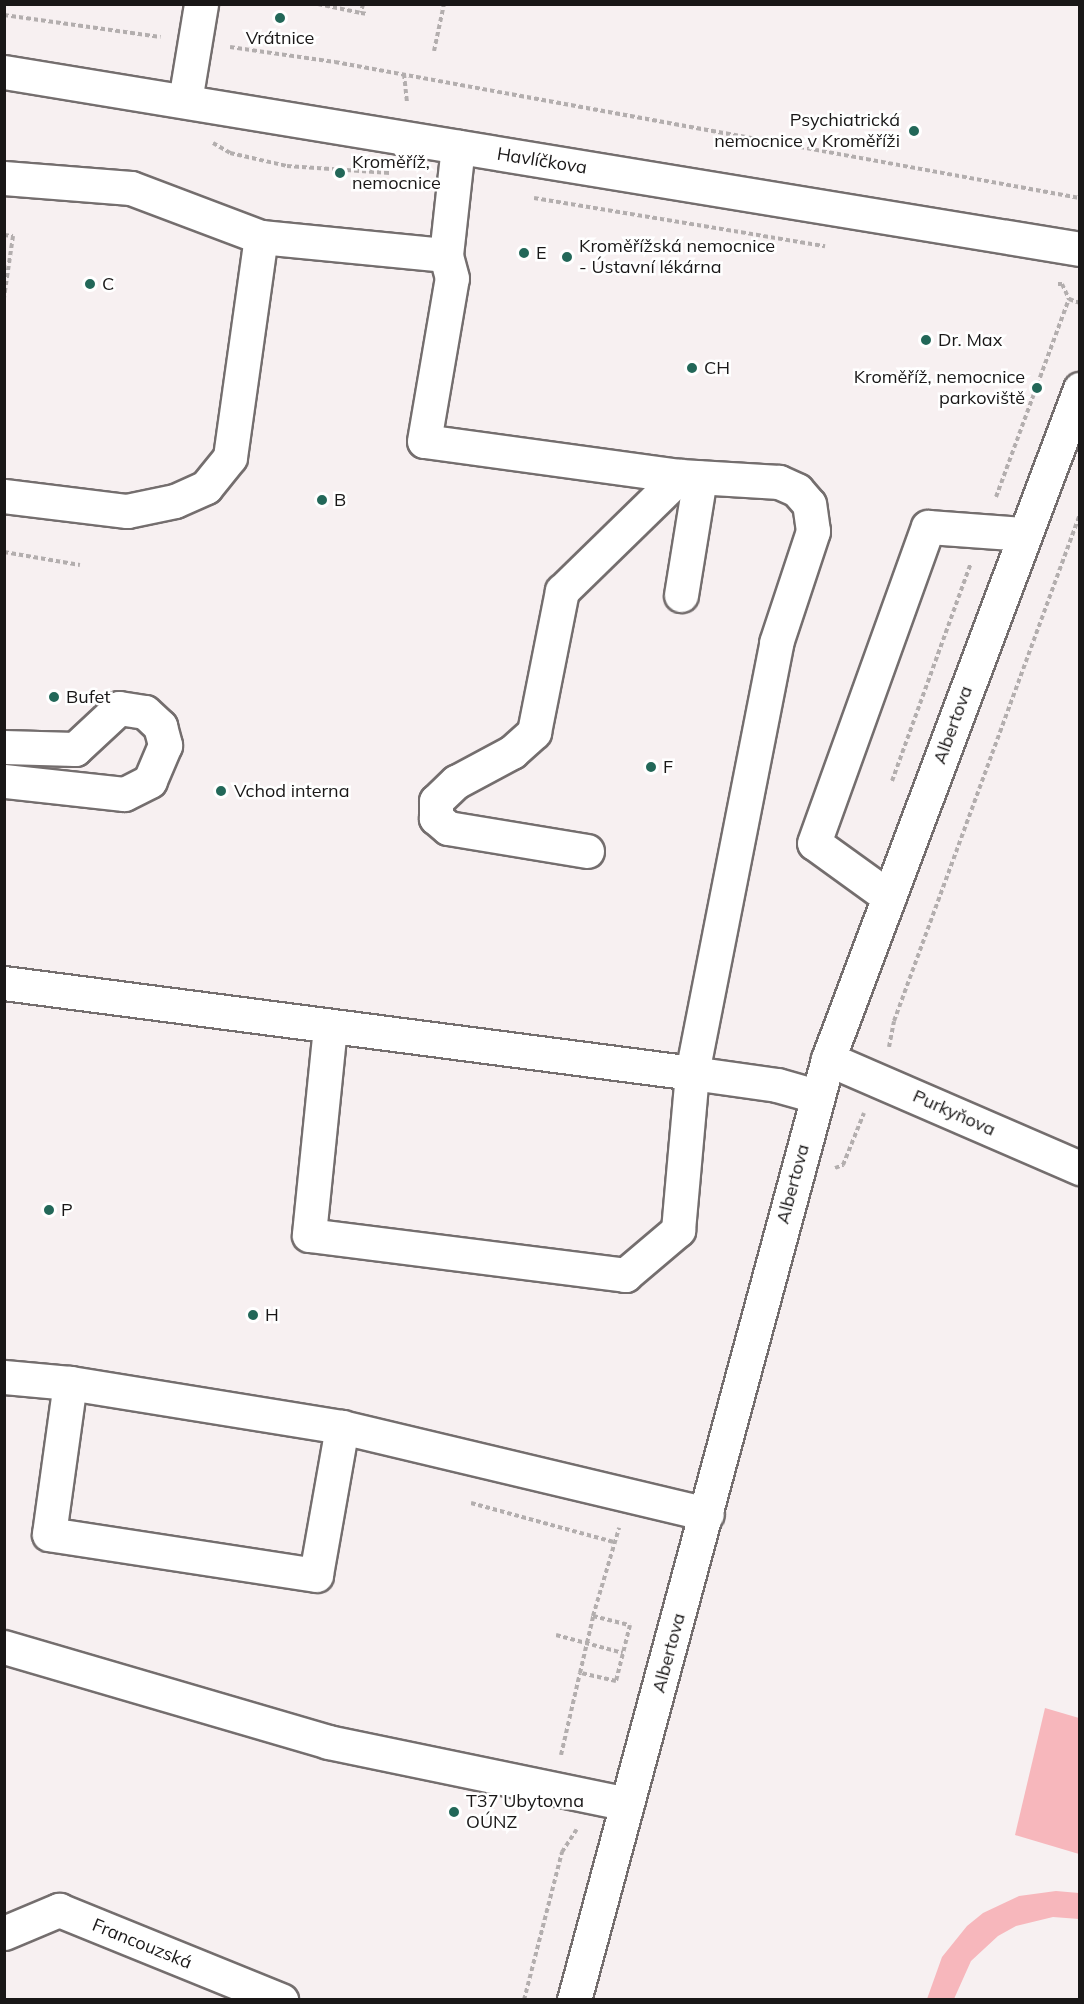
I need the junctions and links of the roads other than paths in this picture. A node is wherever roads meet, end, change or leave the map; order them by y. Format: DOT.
graph roads {
  1 [pos="198,24"];
  2 [pos="4,72"];
  3 [pos="185,101"];
  4 [pos="458,147"];
  5 [pos="4,178"];
  6 [pos="261,237"];
  7 [pos="1080,249"];
  8 [pos="446,255"];
  9 [pos="1080,389"];
  10 [pos="690,477"];
  11 [pos="4,496"];
  12 [pos="1023,534"];
  13 [pos="681,596"];
  14 [pos="19,748"];
  15 [pos="18,782"];
  16 [pos="586,851"];
  17 [pos="889,897"];
  18 [pos="4,983"];
  19 [pos="330,1027"];
  20 [pos="828,1059"];
  21 [pos="692,1073"];
  22 [pos="816,1096"];
  23 [pos="1080,1168"];
  24 [pos="4,1377"];
  25 [pos="70,1383"];
  26 [pos="342,1427"];
  27 [pos="707,1514"];
  28 [pos="4,1647"];
  29 [pos="627,1804"];
  30 [pos="4,1933"];
  31 [pos="281,2000"];
  32 [pos="574,2000"];
  1 -- 3 [label="street"];
  2 -- 3 [label="street, Havlíčkova"];
  3 -- 4 [label="street, Havlíčkova"];
  4 -- 7 [label="street, Havlíčkova"];
  4 -- 8 [label="street"];
  5 -- 6 [label="street"];
  6 -- 8 [label="street"];
  6 -- 11 [label="street"];
  8 -- 10 [label="street"];
  9 -- 12 [label="street, Albertova"];
  10 -- 13 [label="street"];
  10 -- 16 [label="street"];
  10 -- 21 [label="street"];
  12 -- 17 [label="street, Albertova"];
  12 -- 17 [label="street"];
  14 -- 15 [label="street"];
  14 -- 15 [label="street"];
  17 -- 20 [label="street, Albertova"];
  18 -- 19 [label="street"];
  19 -- 21 [label="street"];
  19 -- 21 [label="street"];
  20 -- 22 [label="street, Albertova"];
  20 -- 23 [label="street, Purkyňova"];
  21 -- 22 [label="street"];
  22 -- 27 [label="street, Albertova"];
  24 -- 25 [label="street"];
  25 -- 26 [label="street"];
  25 -- 26 [label="street"];
  26 -- 27 [label="street"];
  27 -- 29 [label="street, Albertova"];
  28 -- 29 [label="street"];
  29 -- 32 [label="street, Albertova"];
  30 -- 31 [label="street, Francouzská"];
}
